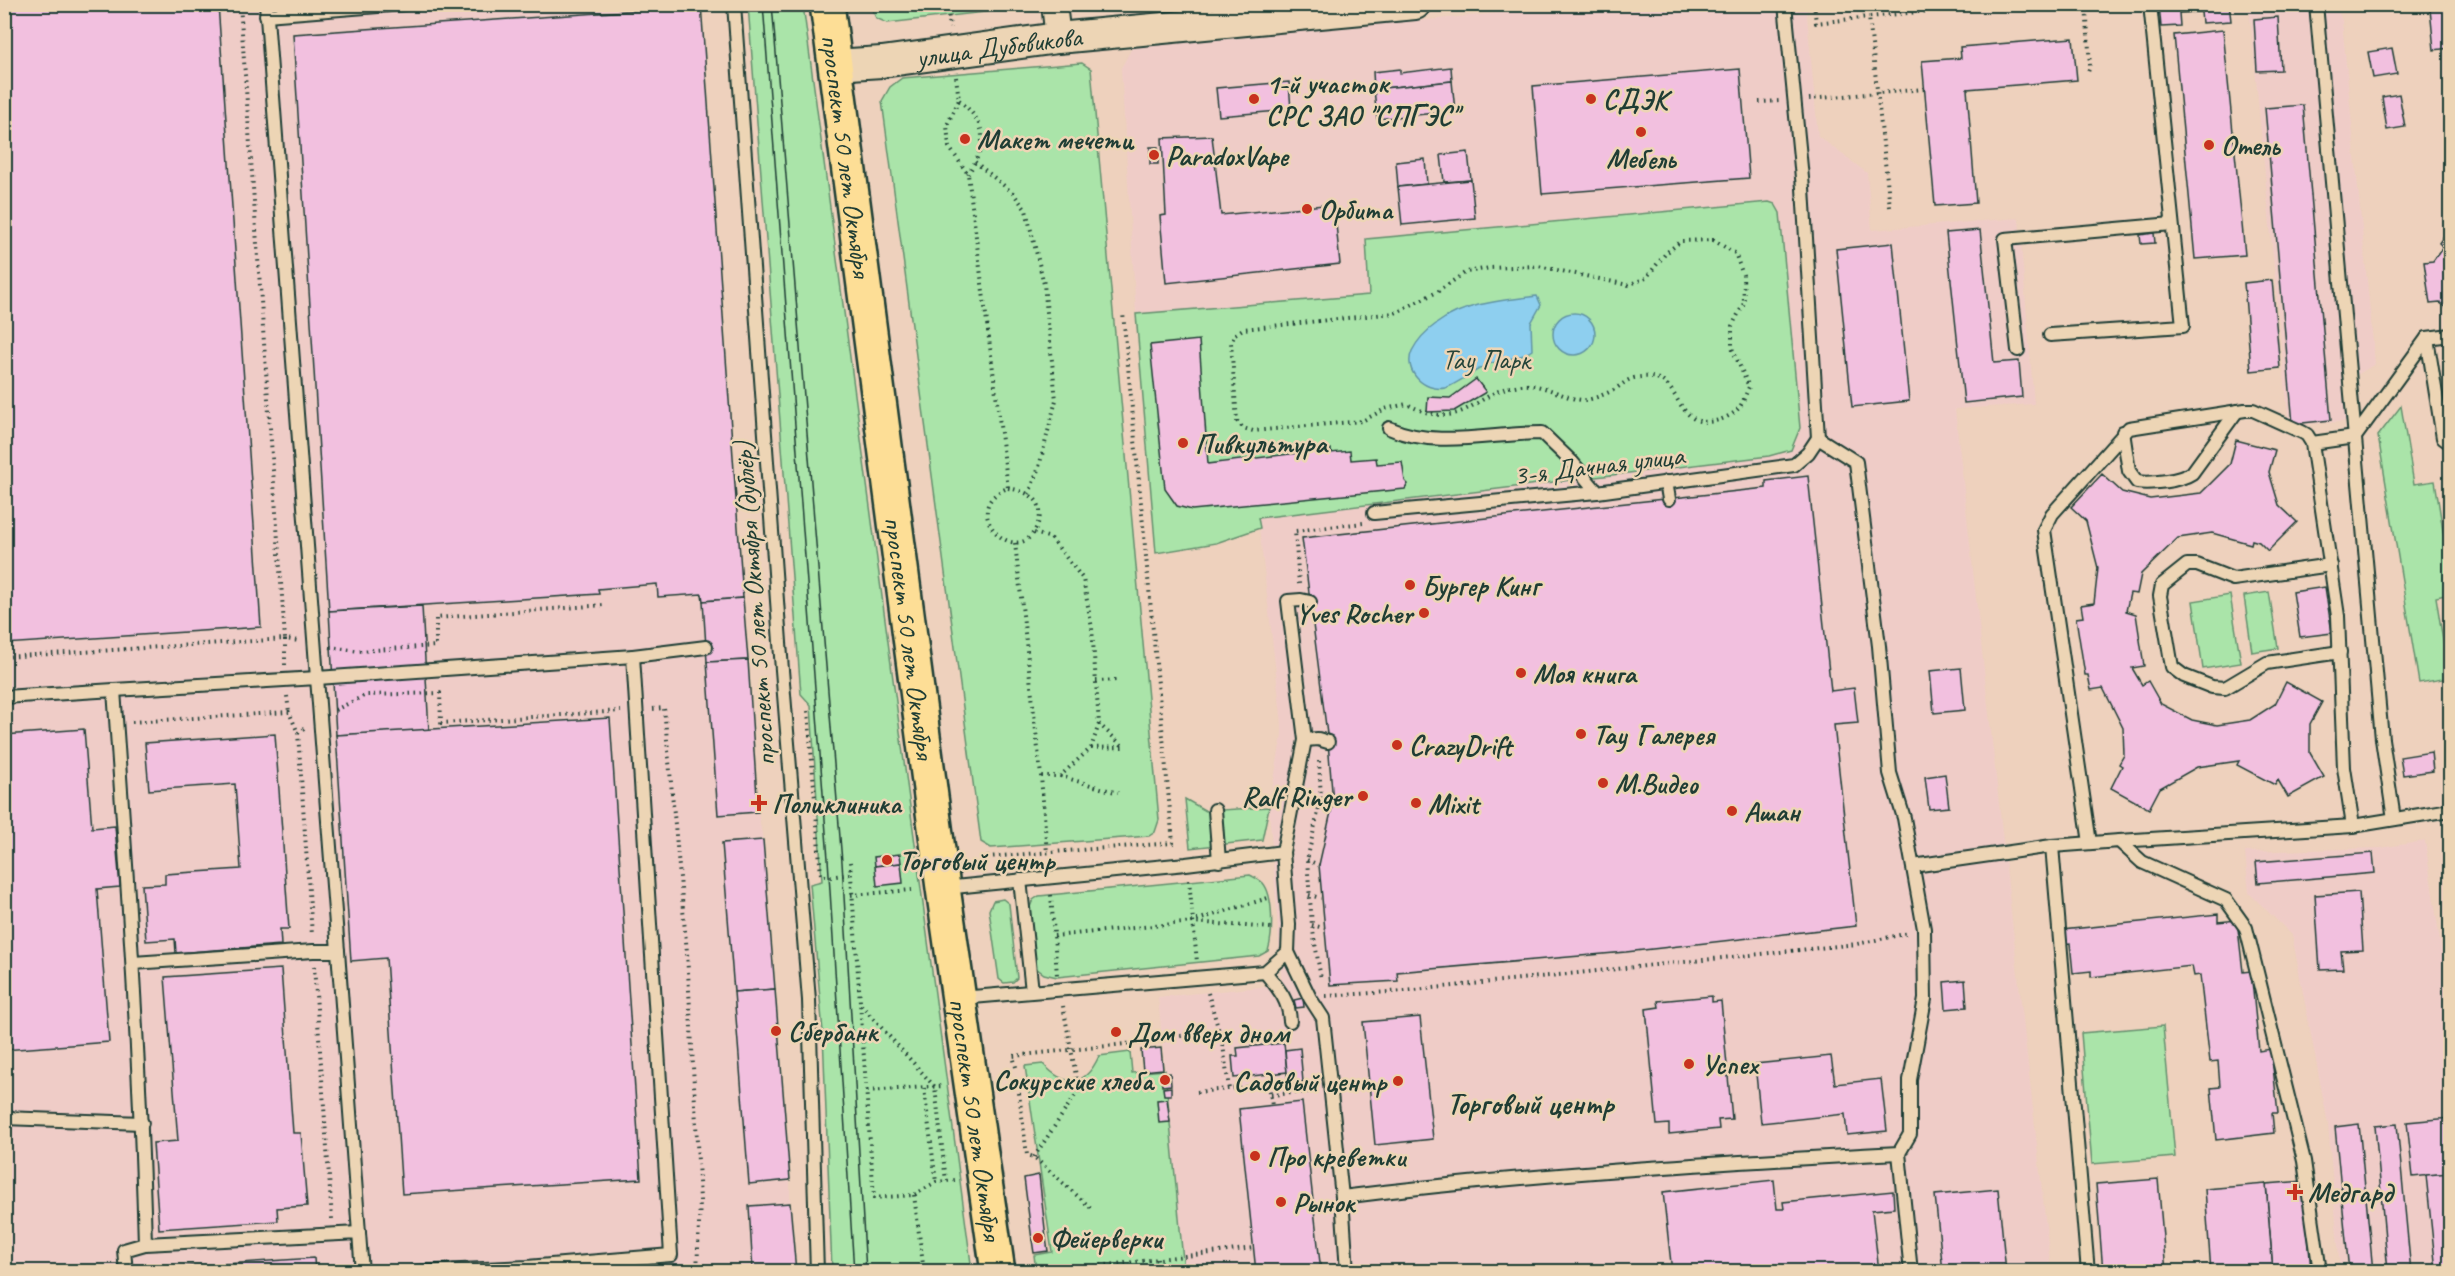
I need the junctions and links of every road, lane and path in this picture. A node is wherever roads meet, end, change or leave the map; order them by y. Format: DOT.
graph roads {
  1 [pos="240,4"];
  2 [pos="403,4"];
  3 [pos="734,4"];
  4 [pos="826,4"];
  5 [pos="946,4"];
  6 [pos="1054,4"];
  7 [pos="1415,4"];
  8 [pos="1785,4"];
  9 [pos="1814,4"];
  10 [pos="1997,4"];
  11 [pos="2086,4"];
  12 [pos="2150,4"];
  13 [pos="2316,4"];
  14 [pos="266,10"];
  15 [pos="1869,17"];
  16 [pos="1058,38"];
  17 [pos="953,51"];
  18 [pos="834,65"];
  19 [pos="2087,75"];
  20 [pos="1925,89"];
  21 [pos="1877,94"];
  22 [pos="1815,98"];
  23 [pos="959,100"];
  24 [pos="975,162"];
  25 [pos="968,174"];
  26 [pos="1890,207"];
  27 [pos="2172,224"];
  28 [pos="1123,313"];
  29 [pos="2451,334"];
  30 [pos="2050,335"];
  31 [pos="2427,338"];
  32 [pos="2018,350"];
  33 [pos="1649,375"];
  34 [pos="2237,411"];
  35 [pos="1389,428"];
  36 [pos="2123,432"];
  37 [pos="2355,437"];
  38 [pos="1818,438"];
  39 [pos="2312,443"];
  40 [pos="2451,443"];
  41 [pos="1666,482"];
  42 [pos="1008,488"];
  43 [pos="1598,492"];
  44 [pos="1029,494"];
  45 [pos="1669,499"];
  46 [pos="1374,513"];
  47 [pos="1034,533"];
  48 [pos="1015,543"];
  49 [pos="2331,565"];
  50 [pos="1310,602"];
  51 [pos="604,605"];
  52 [pos="285,639"];
  53 [pos="316,645"];
  54 [pos="706,647"];
  55 [pos="2340,652"];
  56 [pos="633,656"];
  57 [pos="4,657"];
  58 [pos="317,678"];
  59 [pos="1118,680"];
  60 [pos="1096,681"];
  61 [pos="114,690"];
  62 [pos="4,697"];
  63 [pos="636,710"];
  64 [pos="808,711"];
  65 [pos="320,717"];
  66 [pos="116,723"];
  67 [pos="1099,724"];
  68 [pos="298,733"];
  69 [pos="1305,740"];
  70 [pos="1328,742"];
  71 [pos="1091,748"];
  72 [pos="1060,776"];
  73 [pos="1041,777"];
  74 [pos="1118,793"];
  75 [pos="1215,810"];
  76 [pos="2451,810"];
  77 [pos="2394,819"];
  78 [pos="2353,826"];
  79 [pos="2119,841"];
  80 [pos="2090,843"];
  81 [pos="2052,846"];
  82 [pos="1283,852"];
  83 [pos="1047,853"];
  84 [pos="987,856"];
  85 [pos="1307,860"];
  86 [pos="1219,861"];
  87 [pos="850,862"];
  88 [pos="1319,865"];
  89 [pos="1913,866"];
  90 [pos="850,874"];
  91 [pos="1020,880"];
  92 [pos="1189,880"];
  93 [pos="928,889"];
  94 [pos="851,895"];
  95 [pos="1051,895"];
  96 [pos="1309,895"];
  97 [pos="1321,897"];
  98 [pos="1268,898"];
  99 [pos="1192,922"];
  100 [pos="1312,925"];
  101 [pos="1272,928"];
  102 [pos="1324,928"];
  103 [pos="1924,929"];
  104 [pos="1054,936"];
  105 [pos="313,951"];
  106 [pos="338,951"];
  107 [pos="1288,952"];
  108 [pos="1197,962"];
  109 [pos="133,963"];
  110 [pos="1265,972"];
  111 [pos="1058,977"];
  112 [pos="1032,992"];
  113 [pos="1207,993"];
  114 [pos="960,998"];
  115 [pos="1310,999"];
  116 [pos="861,1004"];
  117 [pos="1063,1006"];
  118 [pos="1290,1021"];
  119 [pos="1190,1035"];
  120 [pos="1071,1050"];
  121 [pos="1016,1067"];
  122 [pos="1077,1081"];
  123 [pos="943,1086"];
  124 [pos="935,1087"];
  125 [pos="924,1088"];
  126 [pos="1229,1089"];
  127 [pos="1330,1089"];
  128 [pos="867,1091"];
  129 [pos="1078,1091"];
  130 [pos="1197,1092"];
  131 [pos="1019,1093"];
  132 [pos="1271,1095"];
  133 [pos="1272,1106"];
  134 [pos="4,1118"];
  135 [pos="142,1123"];
  136 [pos="1899,1153"];
  137 [pos="1034,1157"];
  138 [pos="955,1180"];
  139 [pos="946,1181"];
  140 [pos="936,1182"];
  141 [pos="914,1195"];
  142 [pos="1342,1197"];
  143 [pos="1092,1209"];
  144 [pos="359,1233"];
  145 [pos="333,1234"];
  146 [pos="145,1244"];
  147 [pos="1254,1248"];
  148 [pos="1157,1259"];
  149 [pos="527,1269"];
  150 [pos="126,1272"];
  151 [pos="362,1272"];
  152 [pos="416,1272"];
  153 [pos="697,1272"];
  154 [pos="817,1272"];
  155 [pos="924,1272"];
  156 [pos="998,1272"];
  157 [pos="1047,1272"];
  158 [pos="1158,1272"];
  159 [pos="1347,1272"];
  160 [pos="1911,1272"];
  161 [pos="2088,1272"];
  162 [pos="2320,1272"];
  1 -- 52 [label="path"];
  2 -- 14 [label="lane"];
  3 -- 154 [label="lane, проспект 50 лет Октября (дублёр)"];
  4 -- 18 [label="main road, проспект 50 лет Октября"];
  5 -- 17 [label="path"];
  6 -- 16 [label="street"];
  7 -- 16 [label="street, улица Дубовикова"];
  8 -- 38 [label="lane"];
  9 -- 15 [label="path"];
  10 -- 15 [label="path"];
  11 -- 19 [label="path"];
  12 -- 27 [label="lane"];
  13 -- 37 [label="lane"];
  14 -- 53 [label="lane"];
  15 -- 21 [label="path"];
  16 -- 17 [label="street, улица Дубовикова"];
  17 -- 18 [label="street, улица Дубовикова"];
  17 -- 23 [label="path"];
  18 -- 93 [label="main road, проспект 50 лет Октября"];
  20 -- 21 [label="path"];
  21 -- 22 [label="path"];
  21 -- 26 [label="path"];
  23 -- 24 [label="path"];
  23 -- 25 [label="path"];
  24 -- 25 [label="path"];
  24 -- 44 [label="path"];
  25 -- 42 [label="path"];
  27 -- 30 [label="lane"];
  27 -- 32 [label="lane"];
  28 -- 83 [label="path"];
  29 -- 31 [label="lane"];
  31 -- 37 [label="lane"];
  31 -- 40 [label="lane"];
  33 -- 33 [label="path"];
  34 -- 36 [label="lane"];
  34 -- 36 [label="lane"];
  34 -- 39 [label="lane"];
  35 -- 43 [label="lane"];
  36 -- 80 [label="lane"];
  37 -- 39 [label="lane"];
  37 -- 77 [label="lane"];
  38 -- 41 [label="lane, 3-я Дачная улица"];
  38 -- 89 [label="lane"];
  39 -- 49 [label="lane"];
  41 -- 43 [label="lane, 3-я Дачная улица"];
  41 -- 45 [label="lane"];
  42 -- 44 [label="path"];
  42 -- 48 [label="path"];
  43 -- 46 [label="lane, 3-я Дачная улица"];
  44 -- 47 [label="path"];
  47 -- 48 [label="path"];
  47 -- 60 [label="path"];
  48 -- 73 [label="path"];
  49 -- 55 [label="lane"];
  49 -- 55 [label="lane"];
  50 -- 69 [label="lane"];
  51 -- 53 [label="path"];
  52 -- 53 [label="path"];
  52 -- 57 [label="path"];
  53 -- 58 [label="lane"];
  54 -- 56 [label="lane"];
  55 -- 78 [label="lane"];
  56 -- 58 [label="lane"];
  56 -- 63 [label="lane"];
  58 -- 61 [label="lane"];
  58 -- 65 [label="lane"];
  59 -- 60 [label="path"];
  60 -- 67 [label="path"];
  61 -- 62 [label="lane"];
  61 -- 66 [label="lane"];
  63 -- 65 [label="path"];
  63 -- 149 [label="lane"];
  63 -- 153 [label="path"];
  64 -- 90 [label="path"];
  65 -- 68 [label="path"];
  65 -- 106 [label="lane"];
  66 -- 68 [label="path"];
  66 -- 109 [label="lane"];
  67 -- 71 [label="path"];
  67 -- 71 [label="path"];
  68 -- 105 [label="path"];
  69 -- 70 [label="lane"];
  69 -- 82 [label="lane"];
  71 -- 72 [label="path"];
  72 -- 73 [label="path"];
  72 -- 74 [label="path"];
  73 -- 83 [label="path"];
  75 -- 86 [label="lane"];
  76 -- 77 [label="lane"];
  77 -- 78 [label="lane"];
  78 -- 79 [label="lane"];
  79 -- 80 [label="lane"];
  79 -- 162 [label="lane"];
  80 -- 81 [label="lane"];
  81 -- 89 [label="lane"];
  81 -- 161 [label="lane"];
  82 -- 86 [label="lane"];
  82 -- 107 [label="lane"];
  83 -- 84 [label="path"];
  85 -- 88 [label="path"];
  86 -- 91 [label="lane"];
  87 -- 90 [label="path"];
  89 -- 103 [label="lane"];
  90 -- 94 [label="path"];
  91 -- 93 [label="lane"];
  91 -- 112 [label="lane"];
  92 -- 99 [label="path"];
  93 -- 94 [label="path"];
  93 -- 114 [label="main road, проспект 50 лет Октября"];
  94 -- 116 [label="path"];
  95 -- 104 [label="path"];
  96 -- 97 [label="path"];
  98 -- 99 [label="path"];
  99 -- 101 [label="path"];
  99 -- 104 [label="path"];
  99 -- 108 [label="path"];
  100 -- 102 [label="path"];
  103 -- 115 [label="path"];
  103 -- 136 [label="lane"];
  104 -- 111 [label="path"];
  105 -- 106 [label="lane"];
  105 -- 109 [label="lane"];
  105 -- 145 [label="path"];
  106 -- 144 [label="lane"];
  107 -- 110 [label="lane"];
  107 -- 115 [label="lane"];
  109 -- 135 [label="lane"];
  110 -- 112 [label="lane"];
  110 -- 118 [label="lane"];
  112 -- 114 [label="lane"];
  113 -- 126 [label="path"];
  114 -- 156 [label="main road, проспект 50 лет Октября"];
  115 -- 127 [label="lane"];
  116 -- 124 [label="path"];
  116 -- 128 [label="path"];
  117 -- 120 [label="path"];
  119 -- 120 [label="path"];
  120 -- 121 [label="path"];
  120 -- 122 [label="path"];
  123 -- 124 [label="path"];
  124 -- 125 [label="path"];
  124 -- 139 [label="path"];
  125 -- 128 [label="path"];
  125 -- 140 [label="path"];
  126 -- 130 [label="path"];
  126 -- 132 [label="path"];
  127 -- 132 [label="path"];
  127 -- 142 [label="lane"];
  128 -- 141 [label="path"];
  129 -- 137 [label="path"];
  131 -- 137 [label="path"];
  132 -- 133 [label="path"];
  134 -- 135 [label="lane"];
  135 -- 146 [label="lane"];
  136 -- 142 [label="lane"];
  136 -- 160 [label="lane"];
  137 -- 143 [label="path"];
  138 -- 139 [label="path"];
  139 -- 140 [label="path"];
  140 -- 141 [label="path"];
  141 -- 155 [label="path"];
  142 -- 159 [label="lane"];
  144 -- 145 [label="lane"];
  144 -- 151 [label="lane"];
  145 -- 146 [label="lane"];
  146 -- 150 [label="lane"];
  147 -- 148 [label="path"];
  148 -- 157 [label="path"];
  148 -- 158 [label="path"];
  149 -- 152 [label="lane"];
}
